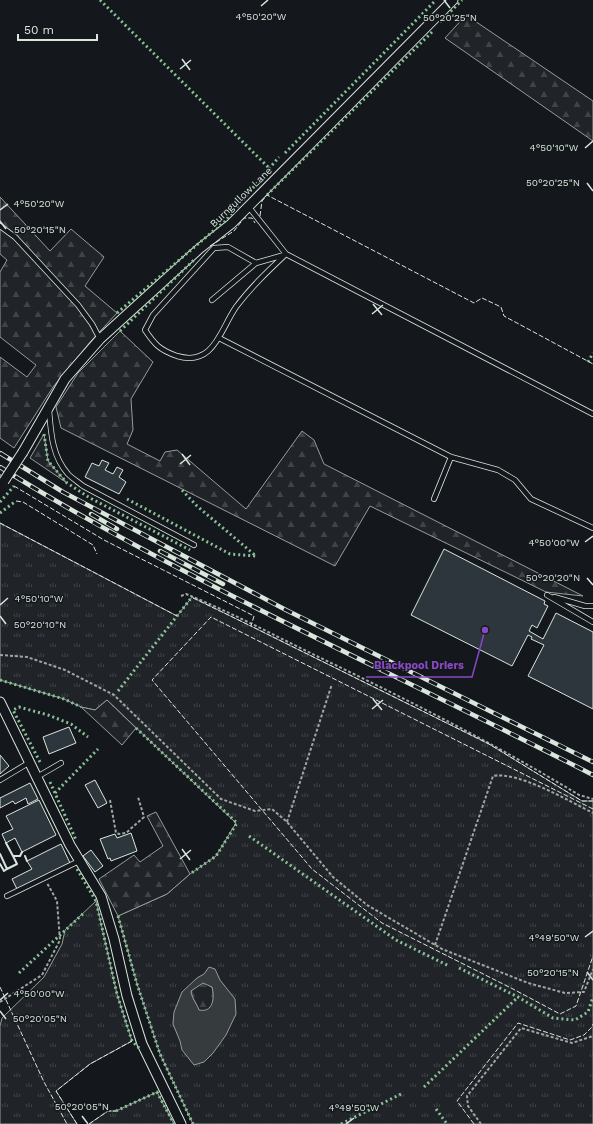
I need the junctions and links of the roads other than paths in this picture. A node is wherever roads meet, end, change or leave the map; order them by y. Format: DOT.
graph roads {
  1 [pos="454,0"];
  2 [pos="248,206"];
  3 [pos="0,226"];
  4 [pos="286,254"];
  5 [pos="256,263"];
  6 [pos="212,300"];
  7 [pos="100,338"];
  8 [pos="219,338"];
  9 [pos="48,408"];
  10 [pos="593,414"];
  11 [pos="451,456"];
  12 [pos="2,484"];
  13 [pos="434,499"];
  14 [pos="593,528"];
  15 [pos="194,545"];
  16 [pos="593,606"];
  17 [pos="593,622"];
  18 [pos="0,702"];
  19 [pos="30,762"];
  20 [pos="61,763"];
  21 [pos="37,777"];
  22 [pos="0,780"];
  23 [pos="79,861"];
  24 [pos="7,896"];
  25 [pos="180,1124"];
  1 -- 2 [label="street, Burngullow Lane"];
  2 -- 4 [label="lane"];
  2 -- 7 [label="street, Burngullow Lane"];
  3 -- 7 [label="lane"];
  4 -- 5 [label="lane"];
  4 -- 8 [label="lane"];
  4 -- 10 [label="lane"];
  5 -- 6 [label="lane"];
  5 -- 8 [label="lane"];
  7 -- 9 [label="street, Burngullow Lane"];
  8 -- 11 [label="lane"];
  9 -- 12 [label="street, Burngullow Lane, bridge"];
  9 -- 15 [label="lane"];
  11 -- 13 [label="lane"];
  11 -- 14 [label="lane"];
  16 -- 17 [label="lane"];
  18 -- 19 [label="street"];
  19 -- 21 [label="street"];
  19 -- 22 [label="lane"];
  20 -- 21 [label="lane"];
  21 -- 23 [label="street"];
  23 -- 24 [label="lane"];
  23 -- 25 [label="street"];
}
